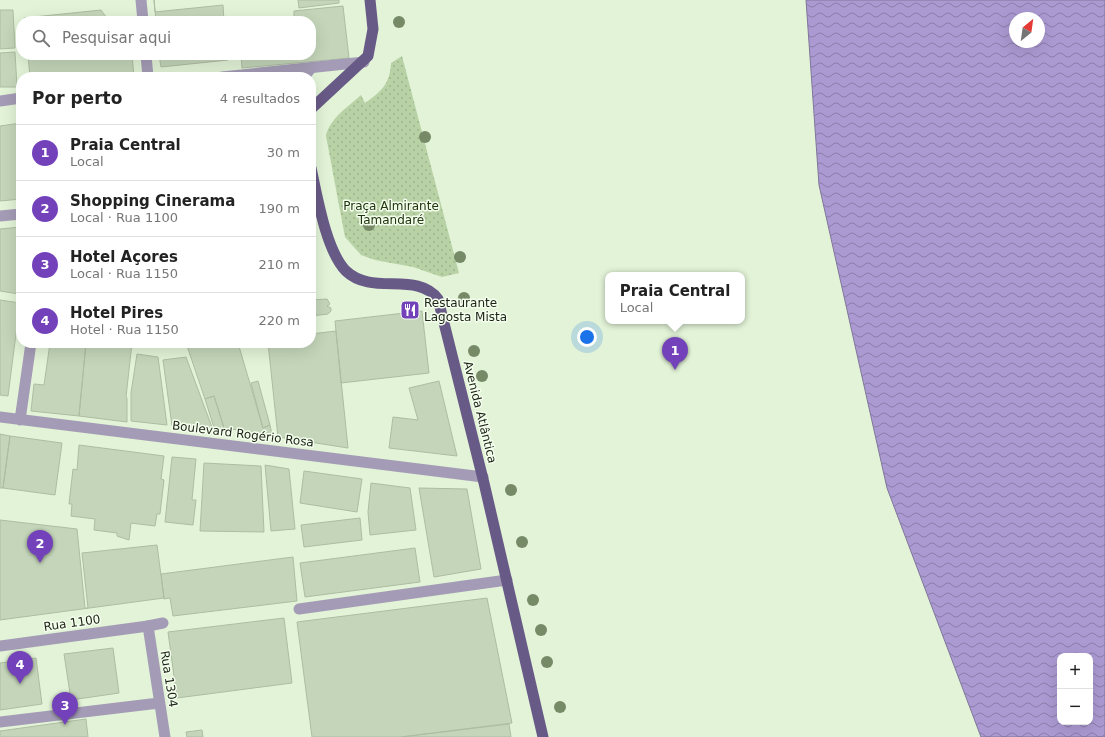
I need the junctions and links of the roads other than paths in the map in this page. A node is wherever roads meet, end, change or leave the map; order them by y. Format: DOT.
graph roads {
  1 [pos="141,0"];
  2 [pos="370,0"];
  3 [pos="143,16"];
  4 [pos="146,60"];
  5 [pos="364,62"];
  6 [pos="311,68"];
  7 [pos="148,72"];
  8 [pos="271,72"];
  9 [pos="308,72"];
  10 [pos="16,98"];
  11 [pos="0,100"];
  12 [pos="316,105"];
  13 [pos="316,188"];
  14 [pos="16,214"];
  15 [pos="0,216"];
  16 [pos="30,348"];
  17 [pos="0,417"];
  18 [pos="20,420"];
  19 [pos="483,477"];
  20 [pos="507,580"];
  21 [pos="299,609"];
  22 [pos="163,623"];
  23 [pos="148,626"];
  24 [pos="0,646"];
  25 [pos="159,703"];
  26 [pos="0,722"];
  27 [pos="165,737"];
  28 [pos="543,737"];
  1 -- 3 [label="street"];
  2 -- 5 [label="main road"];
  4 -- 7 [label="street"];
  5 -- 6 [label="street"];
  5 -- 12 [label="main road"];
  6 -- 8 [label="street"];
  6 -- 9 [label="street"];
  10 -- 11 [label="street"];
  13 -- 19 [label="main road, Avenida Atlântica"];
  14 -- 15 [label="street"];
  16 -- 18 [label="street"];
  17 -- 18 [label="street, Boulevard Rogério Rosa"];
  18 -- 19 [label="street, Boulevard Rogério Rosa"];
  19 -- 20 [label="main road, Avenida Atlântica"];
  20 -- 21 [label="street"];
  20 -- 28 [label="main road, Avenida Atlântica"];
  22 -- 23 [label="street, Rua 1100"];
  23 -- 24 [label="street, Rua 1100"];
  23 -- 25 [label="street, Rua 1304"];
  25 -- 26 [label="street"];
  25 -- 27 [label="street, Rua 1304"];
}
